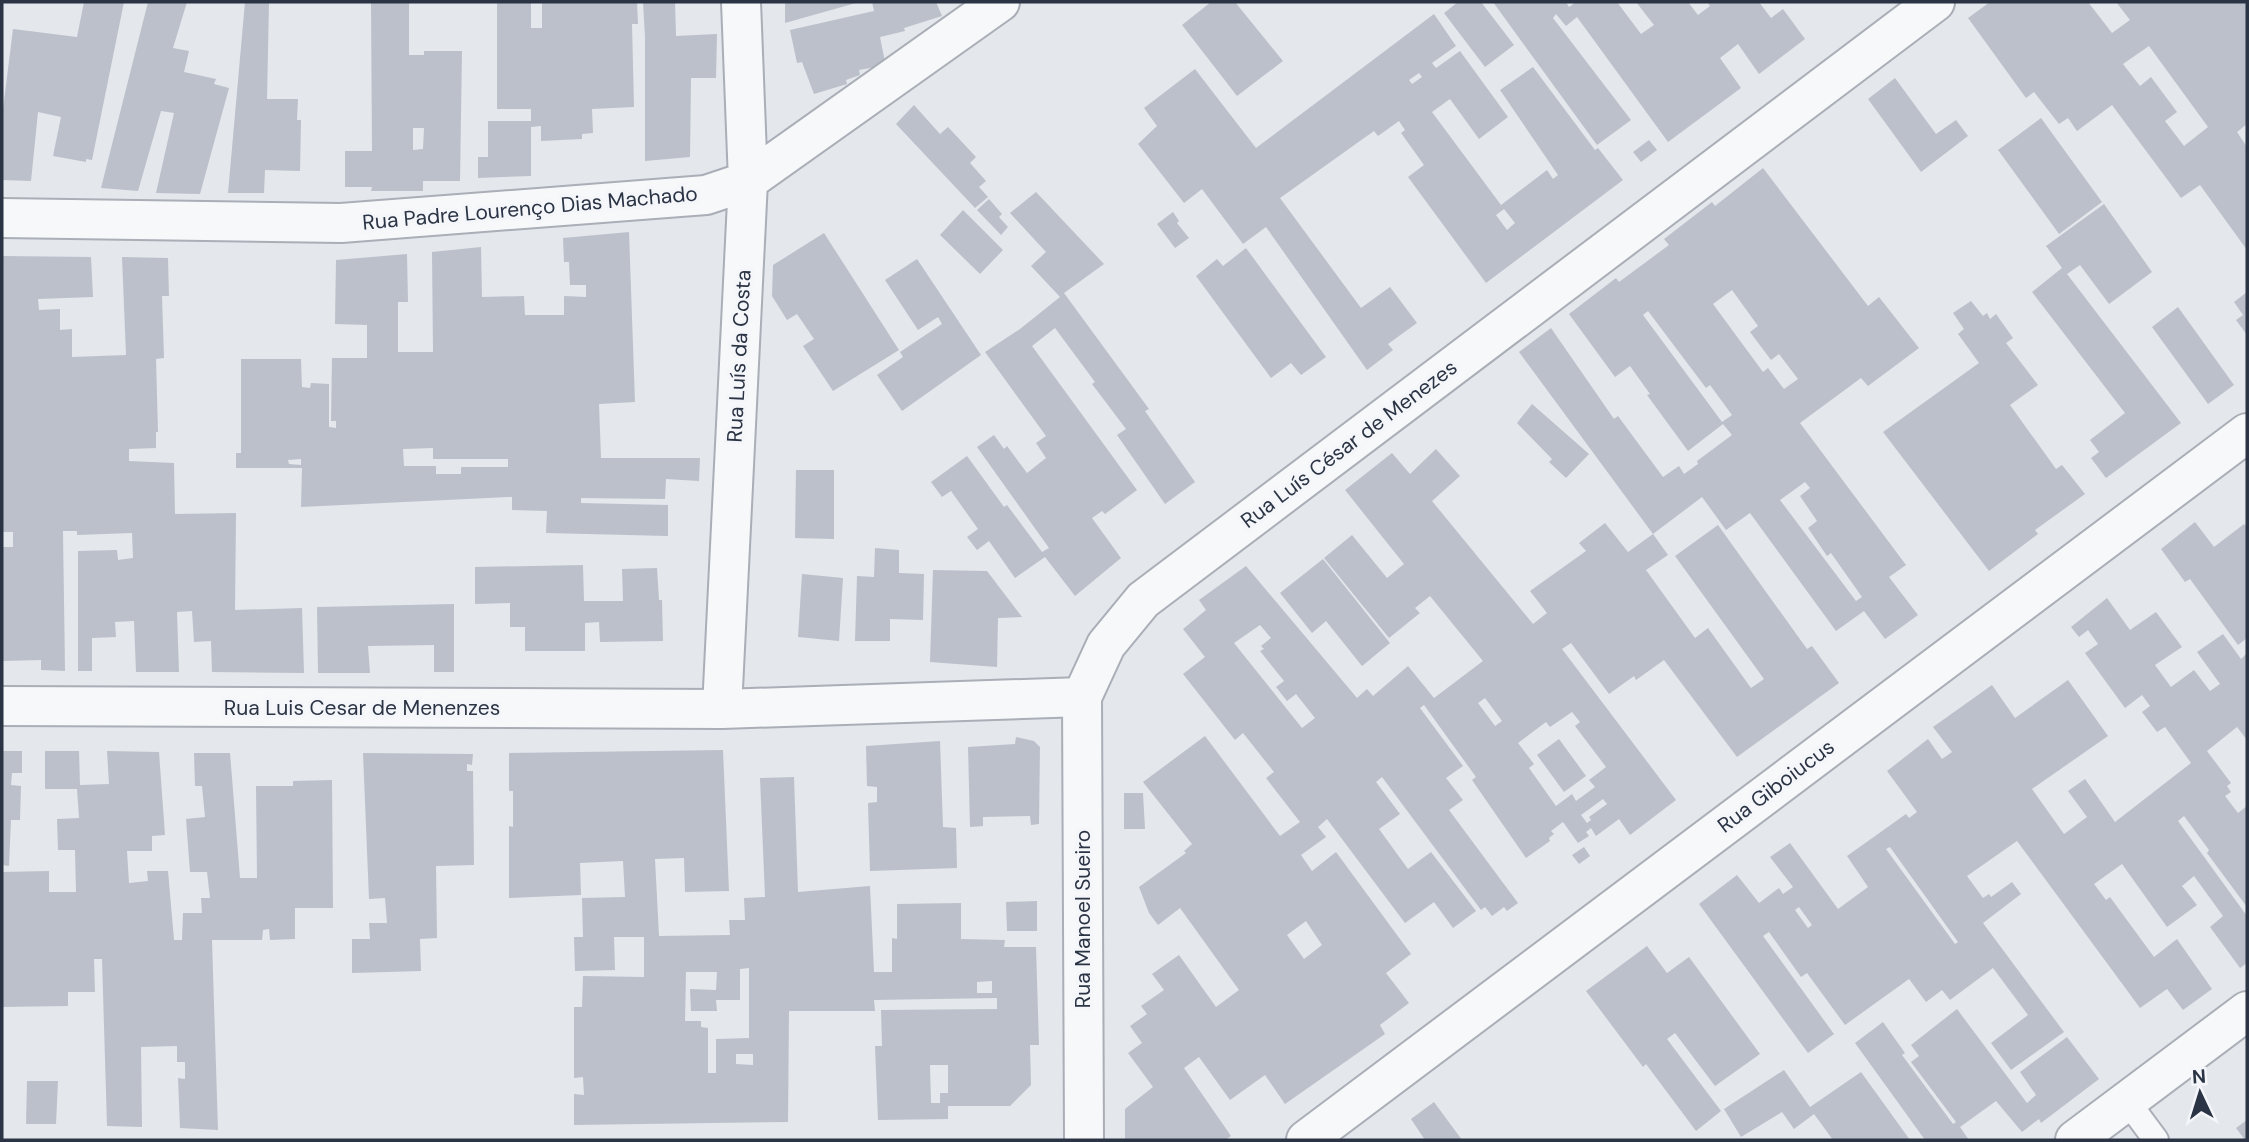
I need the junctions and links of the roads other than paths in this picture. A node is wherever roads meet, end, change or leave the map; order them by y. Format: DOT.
graph roads {
  1 [pos="741,2"];
  2 [pos="1000,2"];
  3 [pos="1913,8"];
  4 [pos="748,181"];
  5 [pos="2,218"];
  6 [pos="2247,433"];
  7 [pos="1082,697"];
  8 [pos="2,706"];
  9 [pos="722,709"];
  10 [pos="2247,1010"];
  11 [pos="2127,1101"];
  12 [pos="1084,1140"];
  13 [pos="1306,1140"];
  14 [pos="2075,1140"];
  15 [pos="2156,1140"];
  1 -- 4 [label="street, Rua Luís da Costa"];
  2 -- 4 [label="street, Rua Padre Lourenço Dias Machado"];
  3 -- 7 [label="street, Rua Luís César de Menezes"];
  4 -- 5 [label="street, Rua Padre Lourenço Dias Machado"];
  4 -- 9 [label="street, Rua Luís da Costa"];
  6 -- 13 [label="street, Rua Giboiucus"];
  7 -- 9 [label="street"];
  7 -- 12 [label="street, Rua Manoel Sueiro"];
  8 -- 9 [label="street, Rua Luis Cesar de Menenzes"];
  10 -- 11 [label="street"];
  11 -- 14 [label="street"];
  11 -- 15 [label="lane"];
}
